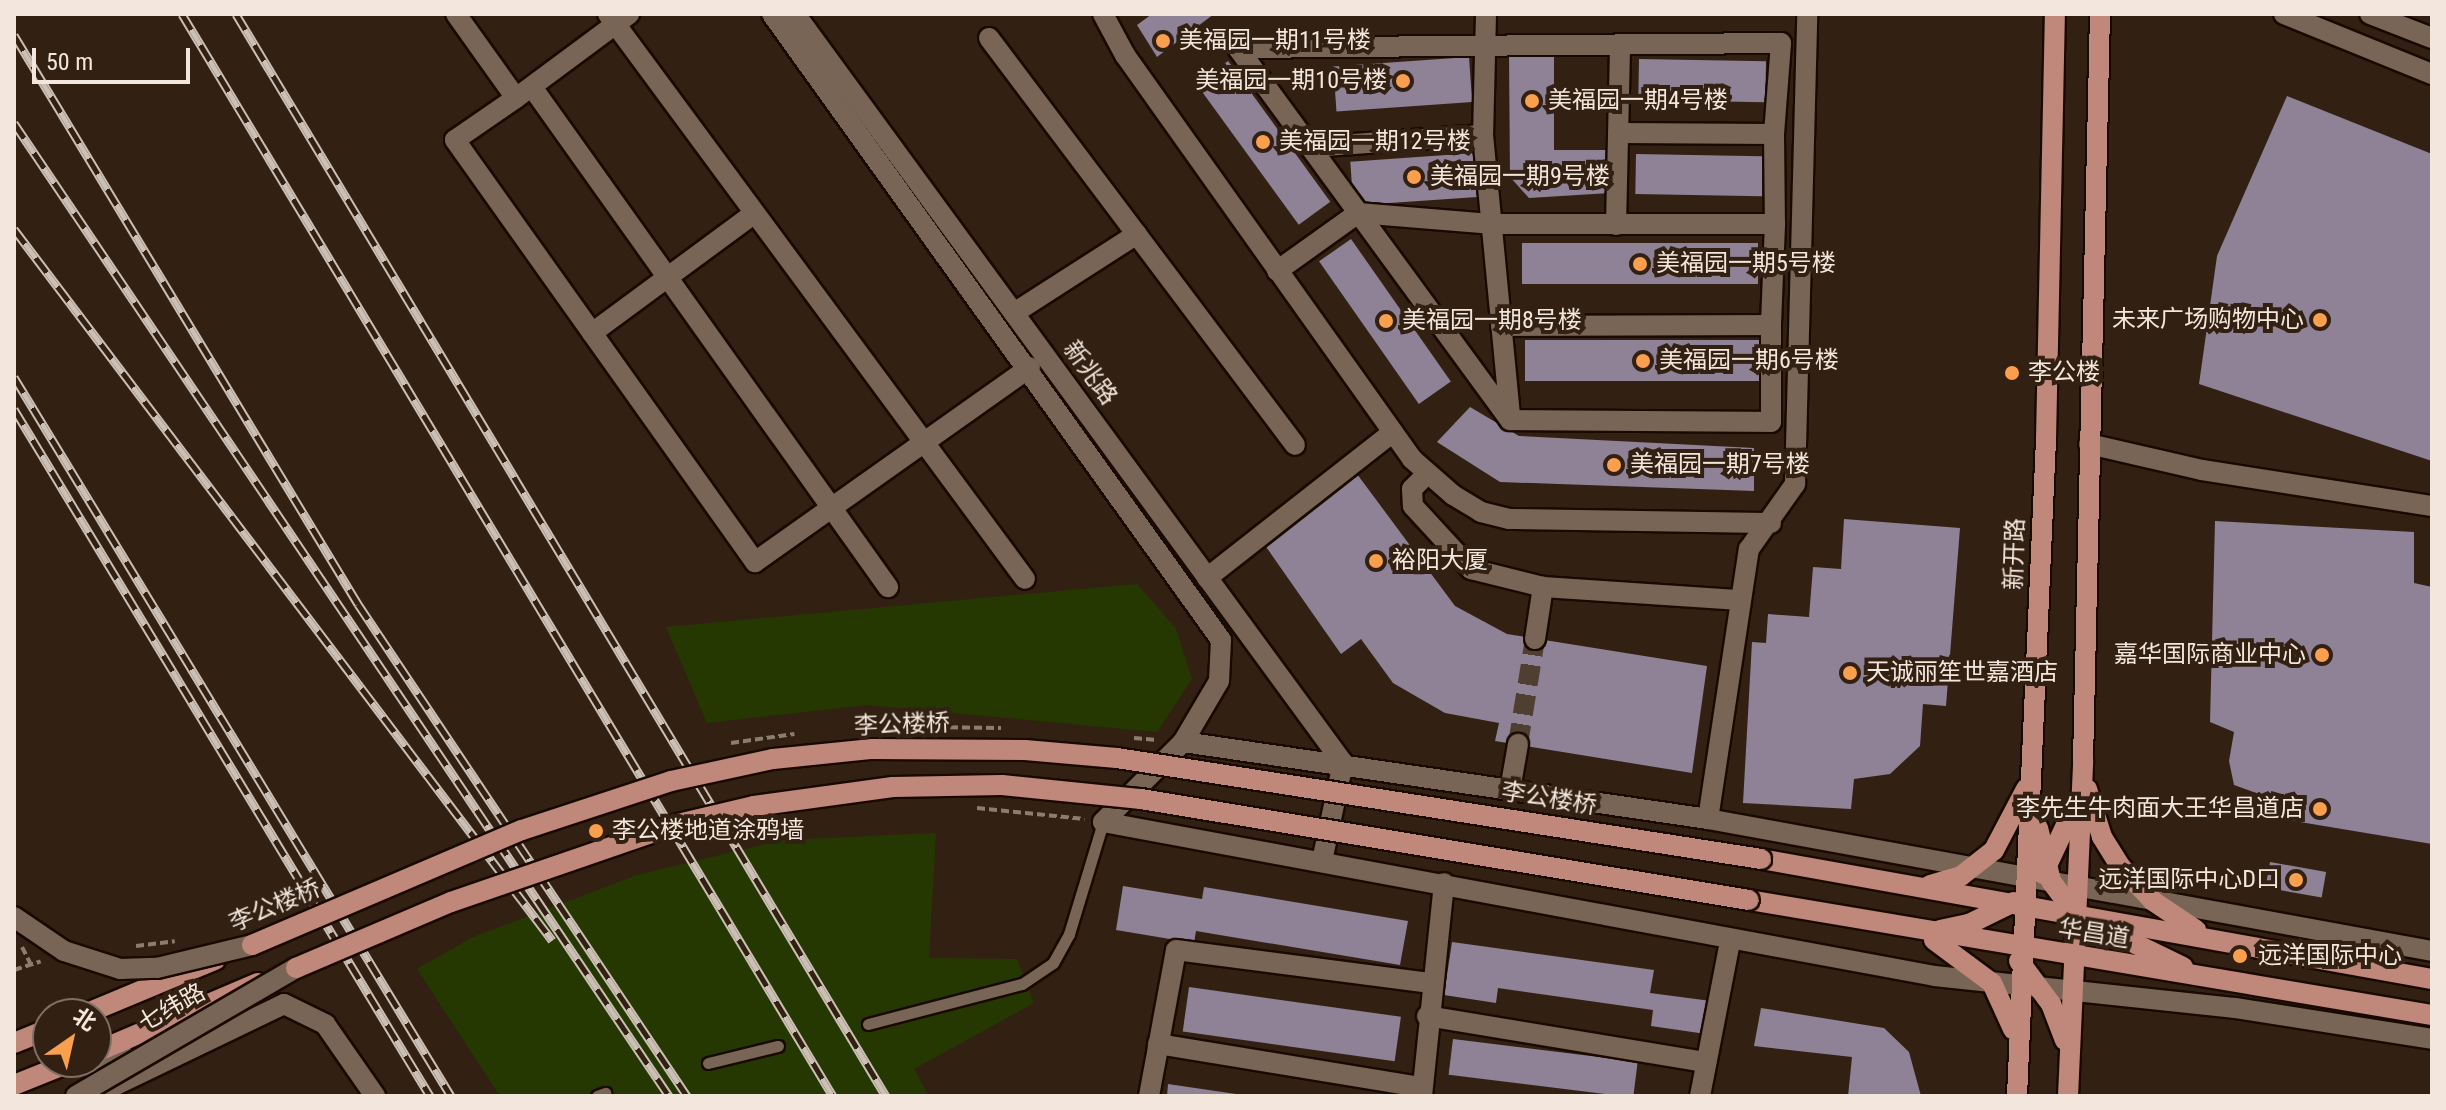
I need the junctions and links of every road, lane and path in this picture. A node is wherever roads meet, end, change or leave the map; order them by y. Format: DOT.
graph roads {
  1 [pos="456,14"];
  2 [pos="772,14"];
  3 [pos="795,14"];
  4 [pos="1103,14"];
  5 [pos="1486,14"];
  6 [pos="1807,14"];
  7 [pos="2055,14"];
  8 [pos="2100,14"];
  9 [pos="2284,14"];
  10 [pos="2370,14"];
  11 [pos="617,18"];
  12 [pos="989,38"];
  13 [pos="2432,38"];
  14 [pos="1485,43"];
  15 [pos="1620,45"];
  16 [pos="2432,74"];
  17 [pos="524,92"];
  18 [pos="1618,133"];
  19 [pos="1774,134"];
  20 [pos="1483,135"];
  21 [pos="1310,147"];
  22 [pos="755,213"];
  23 [pos="1358,213"];
  24 [pos="1491,224"];
  25 [pos="1775,224"];
  26 [pos="1616,225"];
  27 [pos="1137,234"];
  28 [pos="1277,271"];
  29 [pos="668,277"];
  30 [pos="1014,313"];
  31 [pos="1771,325"];
  32 [pos="1501,326"];
  33 [pos="592,333"];
  34 [pos="1030,367"];
  35 [pos="1510,420"];
  36 [pos="1393,432"];
  37 [pos="925,444"];
  38 [pos="2089,444"];
  39 [pos="1295,445"];
  40 [pos="1427,474"];
  41 [pos="2432,506"];
  42 [pos="833,507"];
  43 [pos="1771,523"];
  44 [pos="1207,578"];
  45 [pos="1025,579"];
  46 [pos="888,587"];
  47 [pos="1543,587"];
  48 [pos="1741,600"];
  49 [pos="1535,639"];
  50 [pos="1183,742"];
  51 [pos="1518,744"];
  52 [pos="2083,762"];
  53 [pos="1343,763"];
  54 [pos="2032,765"];
  55 [pos="1510,790"];
  56 [pos="970,807"];
  57 [pos="1708,819"];
  58 [pos="1103,822"];
  59 [pos="1761,859"];
  60 [pos="1322,861"];
  61 [pos="1976,866"];
  62 [pos="1444,883"];
  63 [pos="1922,886"];
  64 [pos="2033,886"];
  65 [pos="2076,886"];
  66 [pos="2153,901"];
  67 [pos="2076,915"];
  68 [pos="14,917"];
  69 [pos="1978,921"];
  70 [pos="1916,931"];
  71 [pos="2214,939"];
  72 [pos="1730,941"];
  73 [pos="252,945"];
  74 [pos="2432,951"];
  75 [pos="2016,953"];
  76 [pos="2074,957"];
  77 [pos="296,968"];
  78 [pos="2209,978"];
  79 [pos="2432,979"];
  80 [pos="1429,983"];
  81 [pos="1992,983"];
  82 [pos="2019,987"];
  83 [pos="2041,990"];
  84 [pos="2071,993"];
  85 [pos="112,1003"];
  86 [pos="2432,1015"];
  87 [pos="1427,1016"];
  88 [pos="868,1024"];
  89 [pos="2432,1039"];
  90 [pos="1158,1044"];
  91 [pos="112,1045"];
  92 [pos="778,1046"];
  93 [pos="121,1052"];
  94 [pos="2017,1057"];
  95 [pos="1706,1062"];
  96 [pos="708,1063"];
  97 [pos="2069,1063"];
  98 [pos="367,1092"];
  99 [pos="1425,1093"];
  100 [pos="76,1096"];
  101 [pos="86,1096"];
  102 [pos="93,1096"];
  103 [pos="1149,1096"];
  104 [pos="1700,1096"];
  105 [pos="2017,1096"];
  106 [pos="2068,1096"];
  1 -- 17 [label="street"];
  2 -- 34 [label="street, 新兆路"];
  3 -- 30 [label="street, 新兆路"];
  4 -- 28 [label="street"];
  5 -- 14 [label="street"];
  6 -- 43 [label="street"];
  7 -- 54 [label="main road, 新开路"];
  8 -- 38 [label="main road"];
  9 -- 16 [label="street"];
  10 -- 13 [label="street"];
  11 -- 17 [label="street"];
  11 -- 22 [label="street"];
  12 -- 27 [label="street"];
  14 -- 15 [label="street"];
  14 -- 20 [label="street"];
  14 -- 21 [label="street"];
  15 -- 18 [label="street"];
  15 -- 19 [label="street"];
  17 -- 29 [label="street"];
  17 -- 33 [label="street"];
  18 -- 19 [label="street"];
  18 -- 26 [label="street"];
  19 -- 25 [label="street"];
  20 -- 21 [label="street"];
  20 -- 24 [label="street"];
  21 -- 23 [label="street"];
  22 -- 29 [label="street"];
  22 -- 37 [label="street"];
  23 -- 24 [label="street"];
  23 -- 28 [label="street"];
  23 -- 35 [label="street"];
  24 -- 26 [label="street"];
  24 -- 32 [label="street"];
  25 -- 26 [label="street"];
  25 -- 31 [label="street"];
  27 -- 30 [label="street"];
  27 -- 39 [label="street"];
  28 -- 36 [label="street"];
  29 -- 33 [label="street"];
  29 -- 42 [label="street"];
  30 -- 44 [label="street, 新兆路"];
  31 -- 32 [label="street"];
  31 -- 35 [label="street"];
  32 -- 35 [label="street"];
  33 -- 42 [label="street"];
  34 -- 37 [label="street"];
  34 -- 50 [label="street, 新兆路"];
  36 -- 40 [label="street"];
  36 -- 44 [label="street"];
  37 -- 42 [label="street"];
  37 -- 45 [label="street"];
  38 -- 41 [label="street"];
  38 -- 52 [label="main road"];
  40 -- 43 [label="street"];
  40 -- 47 [label="street"];
  42 -- 46 [label="street"];
  43 -- 48 [label="street"];
  44 -- 53 [label="street, 新兆路"];
  47 -- 48 [label="street"];
  47 -- 49 [label="street"];
  48 -- 57 [label="street"];
  50 -- 53 [label="street"];
  50 -- 58 [label="street, 新兆路"];
  51 -- 55 [label="street"];
  52 -- 64 [label="main road"];
  52 -- 65 [label="main road"];
  52 -- 66 [label="main road"];
  53 -- 55 [label="street"];
  53 -- 60 [label="street"];
  54 -- 61 [label="main road"];
  54 -- 64 [label="main road, 新开路"];
  55 -- 57 [label="street"];
  56 -- 58 [label="path"];
  57 -- 61 [label="street"];
  58 -- 60 [label="street"];
  58 -- 88 [label="lane"];
  59 -- 63 [label="main road, 华昌道"];
  59 -- 73 [label="main road, 李公楼桥, bridge"];
  60 -- 62 [label="street"];
  61 -- 63 [label="main road"];
  61 -- 64 [label="street"];
  62 -- 72 [label="street"];
  62 -- 80 [label="street"];
  63 -- 64 [label="main road, 华昌道"];
  63 -- 69 [label="main road"];
  64 -- 65 [label="street"];
  64 -- 67 [label="main road, 华昌道"];
  64 -- 67 [label="main road"];
  64 -- 69 [label="main road"];
  64 -- 75 [label="main road, 新开路"];
  65 -- 66 [label="street"];
  65 -- 67 [label="main road"];
  66 -- 71 [label="main road"];
  66 -- 74 [label="street"];
  67 -- 71 [label="main road, 华昌道"];
  67 -- 76 [label="main road"];
  67 -- 78 [label="main road"];
  68 -- 73 [label="street, bridge"];
  69 -- 70 [label="main road"];
  69 -- 75 [label="main road"];
  70 -- 75 [label="main road, 华昌道"];
  70 -- 77 [label="main road, 华昌道, bridge"];
  70 -- 81 [label="main road"];
  71 -- 79 [label="main road, 华昌道"];
  72 -- 81 [label="street"];
  72 -- 95 [label="street"];
  73 -- 85 [label="main road, 李公楼桥, bridge"];
  75 -- 76 [label="main road, 华昌道"];
  75 -- 82 [label="main road, 新开路"];
  75 -- 83 [label="main road"];
  76 -- 78 [label="main road, 华昌道"];
  76 -- 84 [label="main road"];
  77 -- 91 [label="main road, bridge"];
  77 -- 100 [label="street, 七纬路, bridge"];
  78 -- 86 [label="main road, 华昌道"];
  80 -- 87 [label="street"];
  80 -- 90 [label="street"];
  81 -- 82 [label="street"];
  81 -- 94 [label="main road"];
  82 -- 83 [label="street"];
  82 -- 94 [label="main road, 新开路"];
  83 -- 84 [label="street"];
  83 -- 97 [label="main road"];
  84 -- 89 [label="street"];
  84 -- 97 [label="main road"];
  87 -- 95 [label="street"];
  87 -- 99 [label="street"];
  90 -- 99 [label="street"];
  90 -- 103 [label="street"];
  92 -- 96 [label="lane"];
  93 -- 101 [label="street"];
  94 -- 105 [label="main road, 新开路"];
  95 -- 104 [label="street"];
  97 -- 106 [label="main road"];
  98 -- 102 [label="street"];
}
